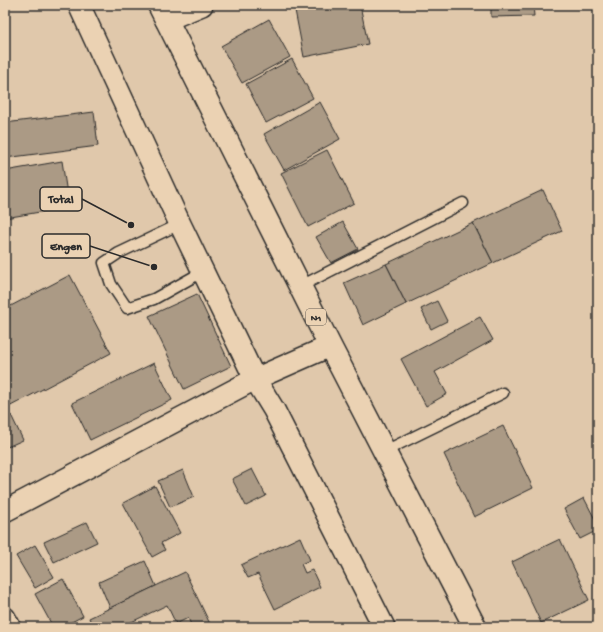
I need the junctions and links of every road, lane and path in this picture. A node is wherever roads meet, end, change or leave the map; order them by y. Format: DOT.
graph roads {
  1 [pos="79,5"];
  2 [pos="196,6"];
  3 [pos="163,12"];
  4 [pos="463,203"];
  5 [pos="180,224"];
  6 [pos="204,271"];
  7 [pos="300,286"];
  8 [pos="330,346"];
  9 [pos="255,379"];
  10 [pos="503,393"];
  11 [pos="385,451"];
  12 [pos="5,511"];
  13 [pos="5,618"];
  14 [pos="10,627"];
  15 [pos="384,627"];
  16 [pos="475,627"];
  1 -- 5 [label="street"];
  2 -- 3 [label="street"];
  3 -- 7 [label="highway, N1"];
  4 -- 7 [label="lane"];
  5 -- 6 [label="street"];
  5 -- 6 [label="lane"];
  6 -- 9 [label="street"];
  7 -- 8 [label="highway, N1"];
  8 -- 9 [label="street"];
  8 -- 11 [label="highway, N1"];
  9 -- 12 [label="street"];
  9 -- 15 [label="street"];
  10 -- 11 [label="lane"];
  11 -- 16 [label="highway, N1"];
  13 -- 14 [label="street"];
}
